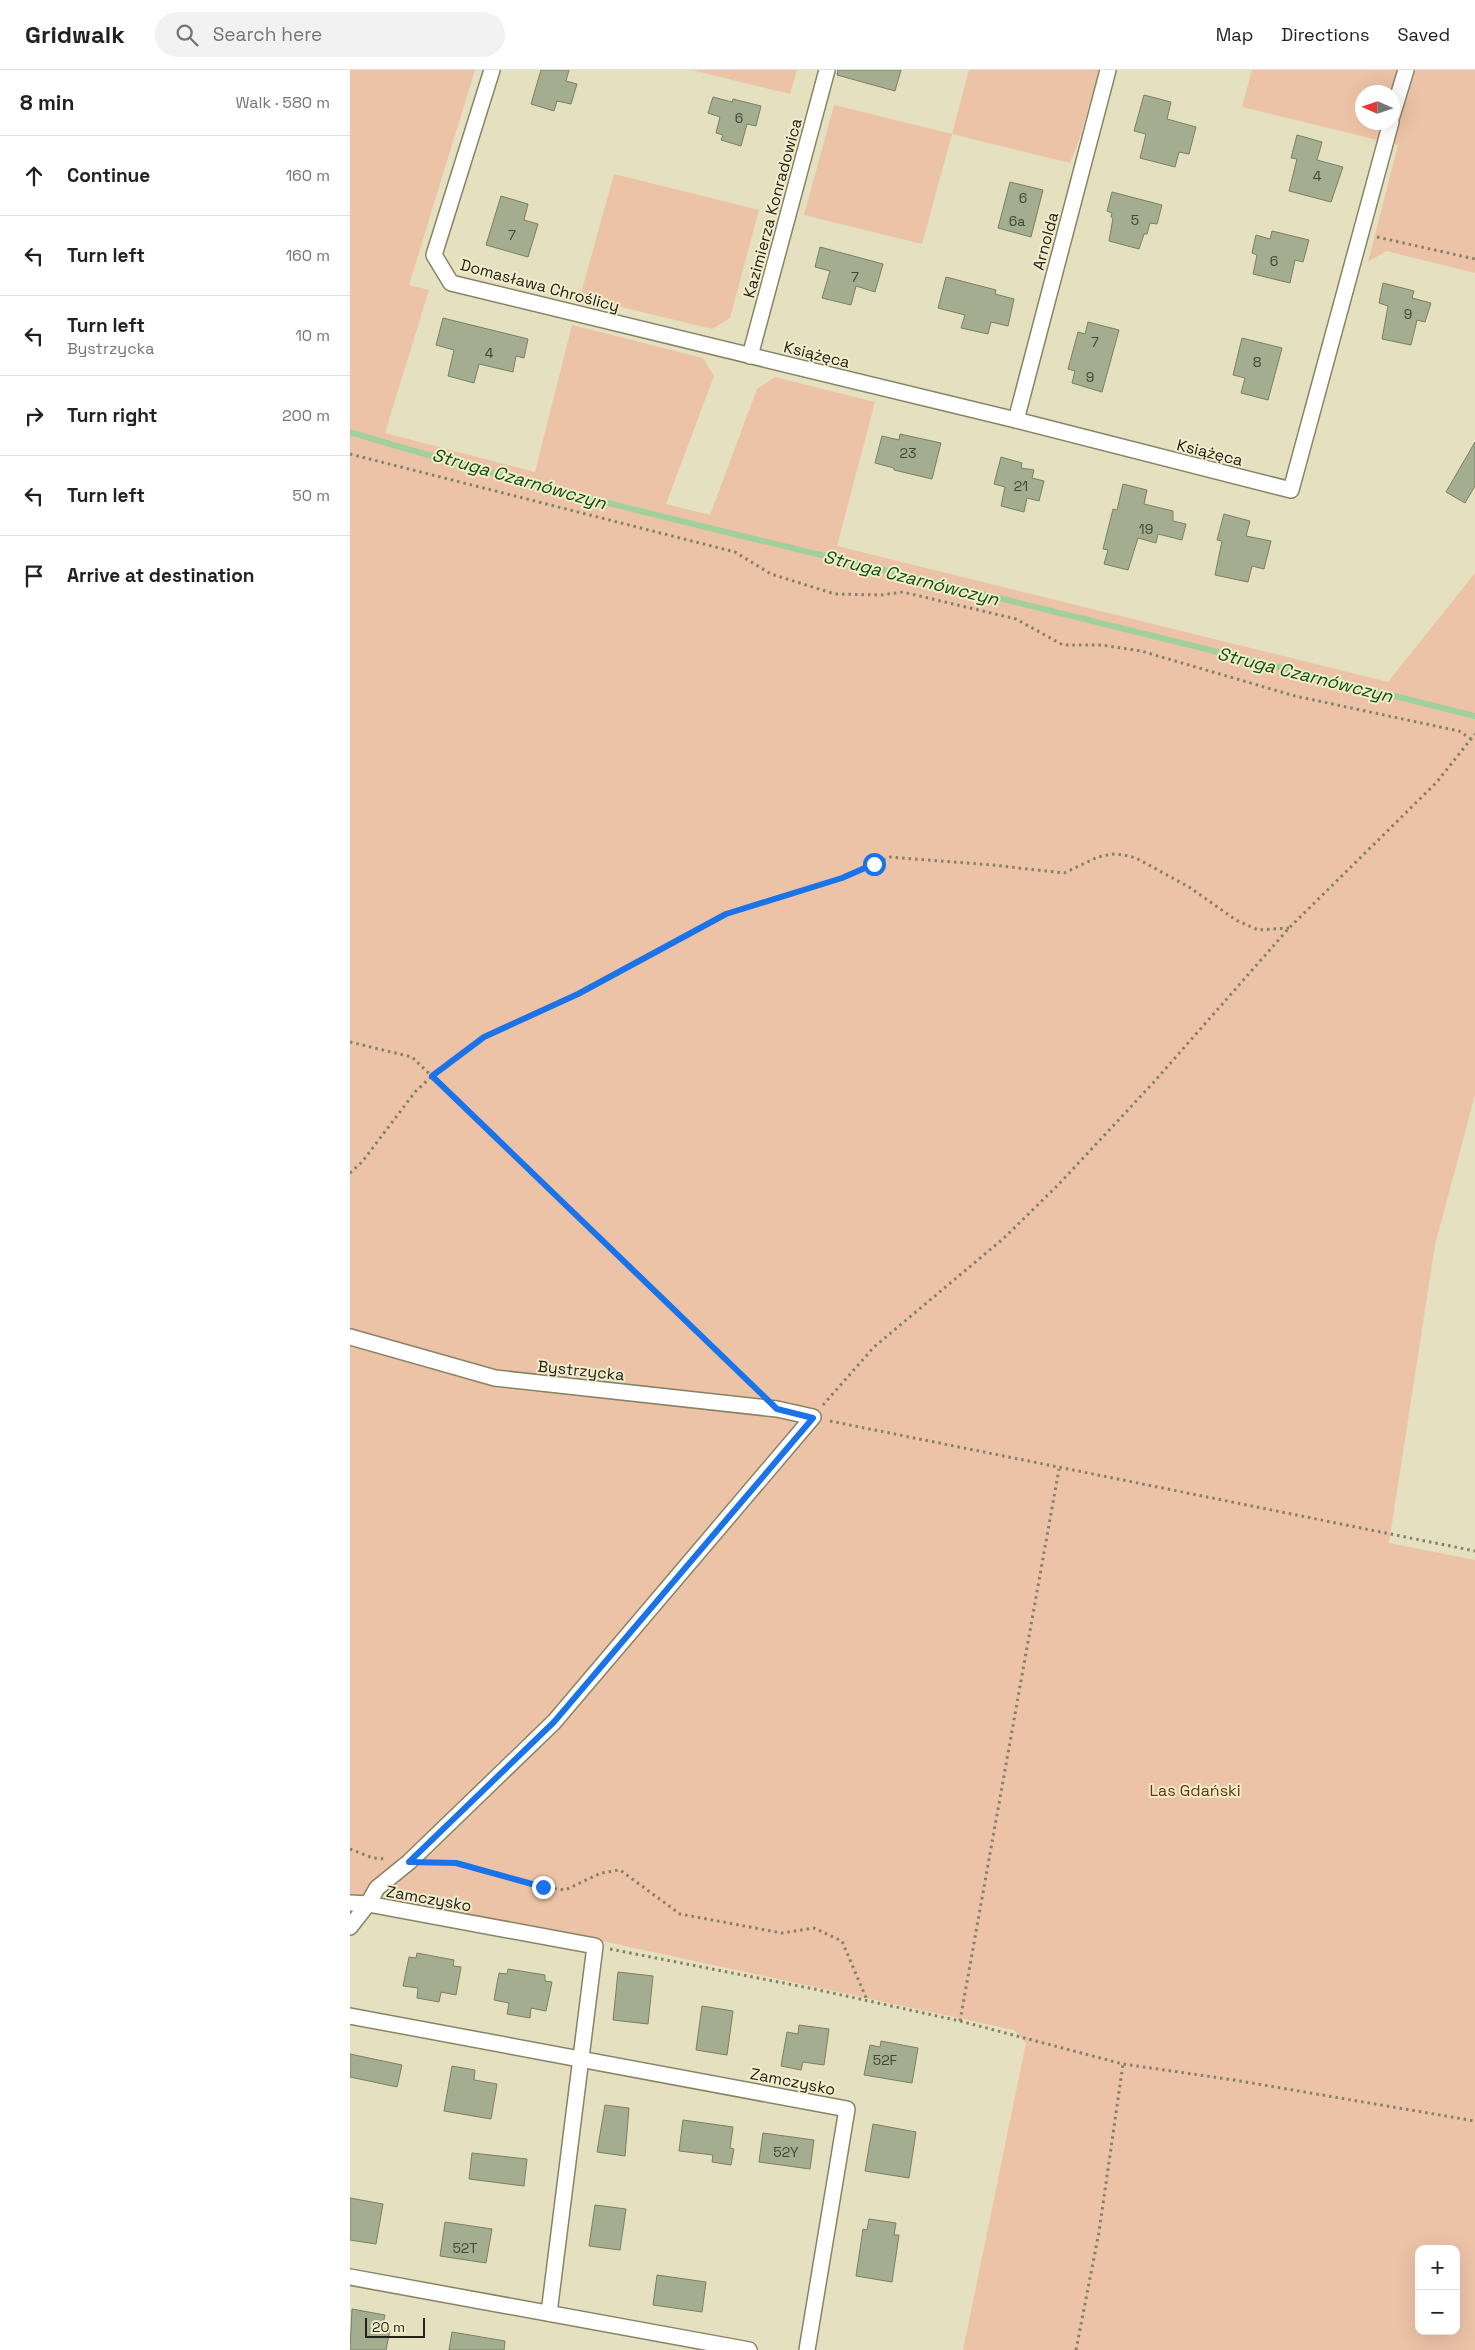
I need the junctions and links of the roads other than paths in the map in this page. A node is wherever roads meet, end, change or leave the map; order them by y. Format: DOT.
graph roads {
  1 [pos="492,70"];
  2 [pos="827,70"];
  3 [pos="1108,70"];
  4 [pos="1406,70"];
  5 [pos="1400,90"];
  6 [pos="1389,130"];
  7 [pos="750,356"];
  8 [pos="1016,420"];
  9 [pos="350,1337"];
  10 [pos="350,1903"];
  11 [pos="368,1904"];
  12 [pos="350,1927"];
  13 [pos="350,2016"];
  14 [pos="581,2059"];
  15 [pos="350,2277"];
  16 [pos="549,2313"];
  17 [pos="749,2350"];
  18 [pos="807,2350"];
  1 -- 7 [label="street, Domasława Chroślicy"];
  2 -- 7 [label="street, Kazimierza Konradowica"];
  3 -- 8 [label="street, Arnolda"];
  4 -- 5 [label="street"];
  6 -- 8 [label="street, Książęca"];
  7 -- 8 [label="street, Książęca"];
  9 -- 11 [label="street, Bystrzycka"];
  10 -- 11 [label="street, Zamczysko"];
  11 -- 12 [label="street"];
  11 -- 14 [label="street, Zamczysko"];
  13 -- 14 [label="street, Zamczysko"];
  14 -- 16 [label="street"];
  14 -- 18 [label="street, Zamczysko"];
  15 -- 16 [label="street"];
  16 -- 17 [label="street"];
}
